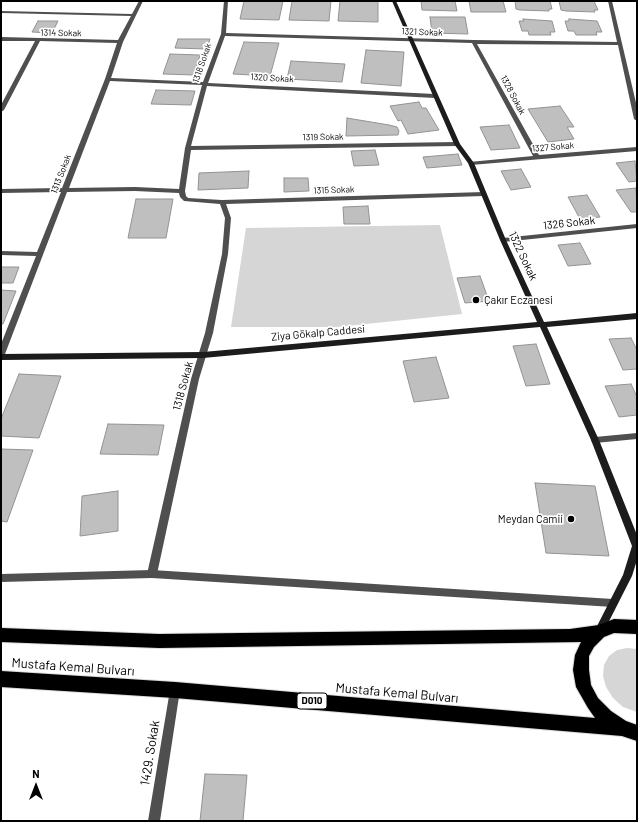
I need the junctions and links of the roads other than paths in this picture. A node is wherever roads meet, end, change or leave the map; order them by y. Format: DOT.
graph roads {
  1 [pos="141,1"];
  2 [pos="226,1"];
  3 [pos="394,1"];
  4 [pos="610,1"];
  5 [pos="1,12"];
  6 [pos="134,15"];
  7 [pos="223,34"];
  8 [pos="1,39"];
  9 [pos="38,40"];
  10 [pos="411,40"];
  11 [pos="120,42"];
  12 [pos="474,42"];
  13 [pos="620,44"];
  14 [pos="108,79"];
  15 [pos="205,83"];
  16 [pos="435,96"];
  17 [pos="1,110"];
  18 [pos="637,119"];
  19 [pos="458,144"];
  20 [pos="188,148"];
  21 [pos="637,149"];
  22 [pos="537,157"];
  23 [pos="471,163"];
  24 [pos="64,190"];
  25 [pos="1,191"];
  26 [pos="182,191"];
  27 [pos="484,194"];
  28 [pos="222,202"];
  29 [pos="637,226"];
  30 [pos="503,240"];
  31 [pos="1,253"];
  32 [pos="39,254"];
  33 [pos="637,316"];
  34 [pos="543,324"];
  35 [pos="203,355"];
  36 [pos="1,356"];
  37 [pos="637,436"];
  38 [pos="595,440"];
  39 [pos="637,546"];
  40 [pos="152,574"];
  41 [pos="1,578"];
  42 [pos="613,603"];
  43 [pos="637,627"];
  44 [pos="599,632"];
  45 [pos="1,635"];
  46 [pos="1,679"];
  47 [pos="175,690"];
  48 [pos="622,728"];
  49 [pos="637,733"];
  50 [pos="154,821"];
  1 -- 6 [label="street, 1313 Sokak"];
  2 -- 7 [label="street, 1318 Sokak"];
  3 -- 10 [label="street, 1322 Sokak"];
  4 -- 13 [label="street"];
  5 -- 6 [label="street"];
  6 -- 11 [label="street, 1313 Sokak"];
  7 -- 10 [label="street, 1321 Sokak"];
  7 -- 15 [label="street, 1318 Sokak"];
  8 -- 9 [label="street, 1314 Sokak"];
  9 -- 11 [label="street, 1314 Sokak"];
  9 -- 17 [label="street"];
  10 -- 12 [label="street, 1321 Sokak"];
  10 -- 16 [label="street, 1322 Sokak"];
  11 -- 14 [label="street, 1313 Sokak"];
  12 -- 13 [label="street, 1321 Sokak"];
  12 -- 22 [label="street, 1328 Sokak"];
  13 -- 18 [label="street"];
  14 -- 15 [label="street, 1320 Sokak"];
  14 -- 24 [label="street, 1313 Sokak"];
  15 -- 16 [label="street, 1320 Sokak"];
  15 -- 20 [label="street, 1318 Sokak"];
  16 -- 19 [label="street, 1322 Sokak"];
  19 -- 20 [label="street, 1319 Sokak"];
  19 -- 23 [label="street, 1322 Sokak"];
  20 -- 26 [label="street, 1318 Sokak"];
  21 -- 22 [label="street, 1327 Sokak"];
  22 -- 23 [label="street, 1327 Sokak"];
  23 -- 27 [label="street, 1322 Sokak"];
  24 -- 25 [label="street"];
  24 -- 26 [label="street"];
  24 -- 32 [label="street, 1313 Sokak"];
  26 -- 28 [label="street, 1315 Sokak"];
  27 -- 28 [label="street, 1315 Sokak"];
  27 -- 30 [label="street, 1322 Sokak"];
  28 -- 35 [label="street, 1318 Sokak"];
  29 -- 30 [label="street, 1326 Sokak"];
  30 -- 34 [label="street, 1322 Sokak"];
  31 -- 32 [label="street"];
  32 -- 36 [label="street, 1313 Sokak"];
  33 -- 34 [label="street, Ziya Gökalp Caddesi"];
  34 -- 35 [label="street, Ziya Gökalp Caddesi"];
  34 -- 38 [label="street, 1322 Sokak"];
  35 -- 36 [label="street, Ziya Gökalp Caddesi"];
  35 -- 40 [label="street, 1318 Sokak"];
  37 -- 38 [label="street"];
  38 -- 39 [label="street, 1322 Sokak"];
  39 -- 42 [label="street"];
  40 -- 41 [label="street"];
  40 -- 42 [label="street"];
  42 -- 44 [label="street"];
  43 -- 44 [label="highway"];
  44 -- 45 [label="highway"];
  44 -- 48 [label="highway"];
  46 -- 47 [label="highway, Mustafa Kemal Bulvarı / D010"];
  47 -- 48 [label="highway, Mustafa Kemal Bulvarı / D010"];
  47 -- 50 [label="street, 1429. Sokak"];
  48 -- 49 [label="highway"];
}
